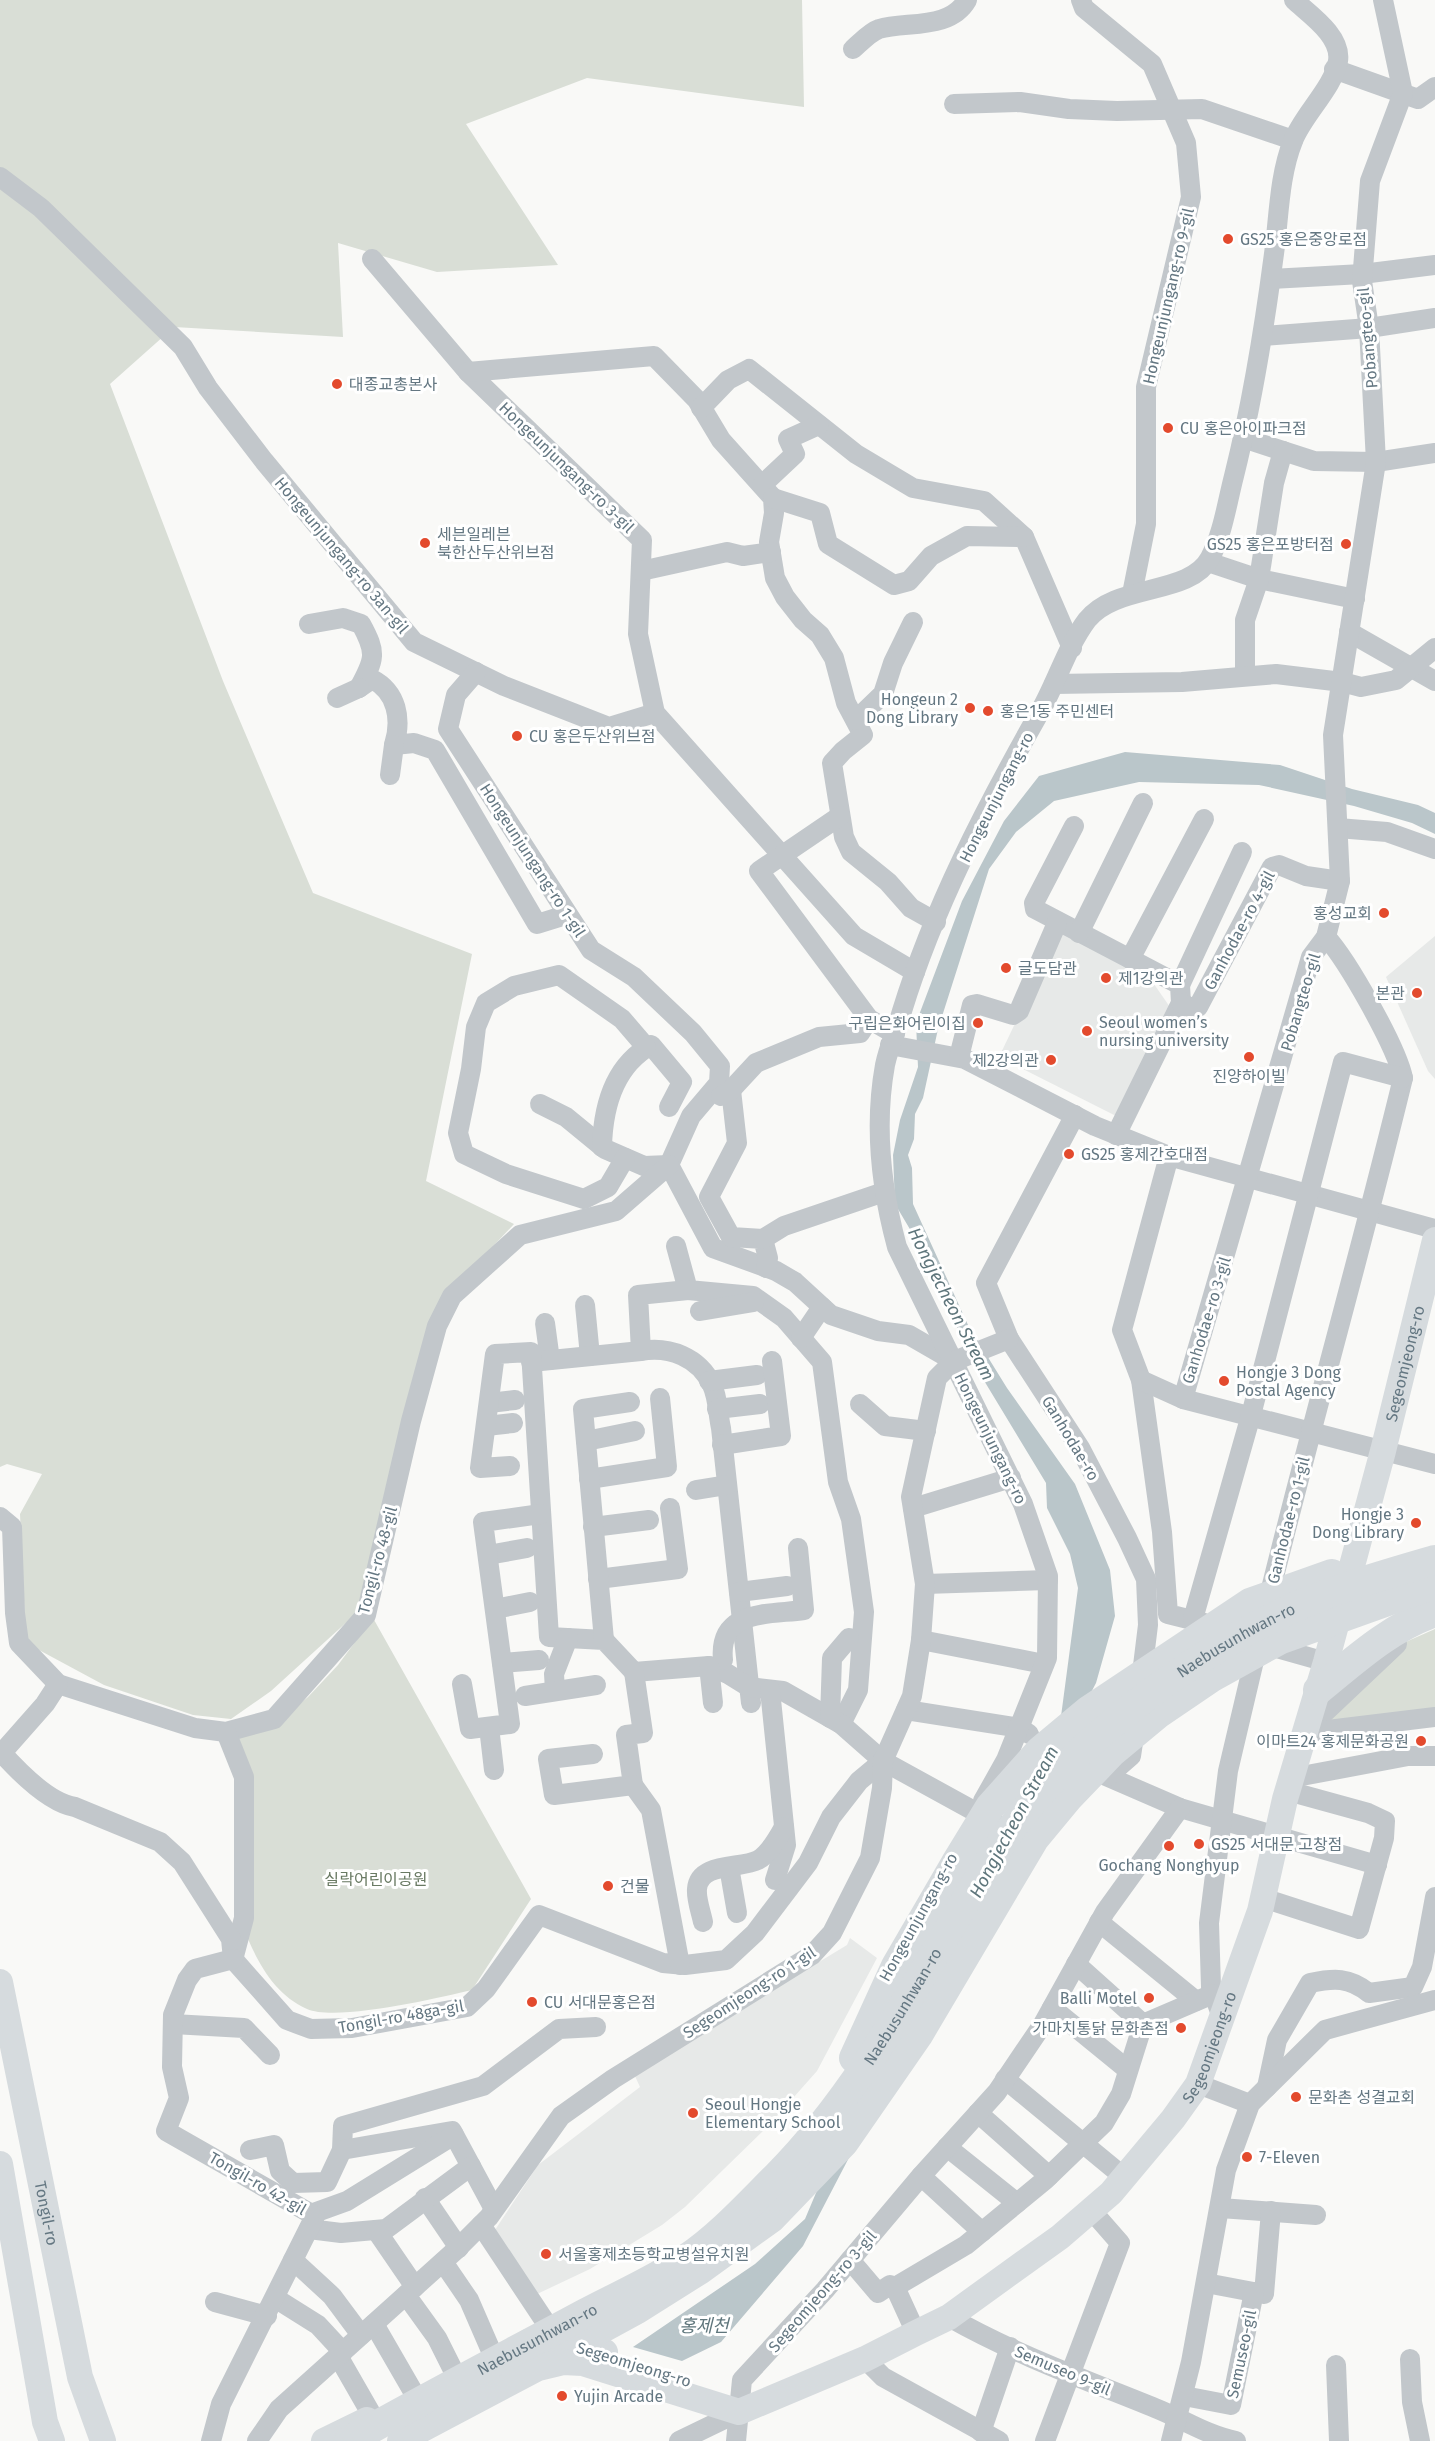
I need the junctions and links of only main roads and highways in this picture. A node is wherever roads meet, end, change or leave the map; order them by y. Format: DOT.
graph roads {
  1 [pos="1435,1240"];
  2 [pos="1435,1555"];
  3 [pos="1435,1560"];
  4 [pos="1435,1584"];
  5 [pos="1435,1612"];
  6 [pos="1318,1690"];
  7 [pos="0,1982"];
  8 [pos="844,2081"];
  9 [pos="0,2164"];
  10 [pos="583,2352"];
  11 [pos="381,2429"];
  12 [pos="103,2436"];
  13 [pos="52,2441"];
  14 [pos="324,2441"];
  15 [pos="349,2441"];
  16 [pos="400,2441"];
  1 -- 6 [label="main road, Segeomjeong-ro"];
  2 -- 8 [label="highway"];
  3 -- 15 [label="highway, Naebusunhwan-ro"];
  4 -- 11 [label="highway, Naebusunhwan-ro"];
  5 -- 6 [label="highway"];
  6 -- 10 [label="main road, Segeomjeong-ro"];
  7 -- 12 [label="main road, Tongil-ro"];
  9 -- 13 [label="main road"];
  10 -- 11 [label="main road, Segeomjeong-ro"];
  10 -- 16 [label="main road, Segeomjeong-ro"];
  11 -- 14 [label="main road, Segeomjeong-ro"];
}
